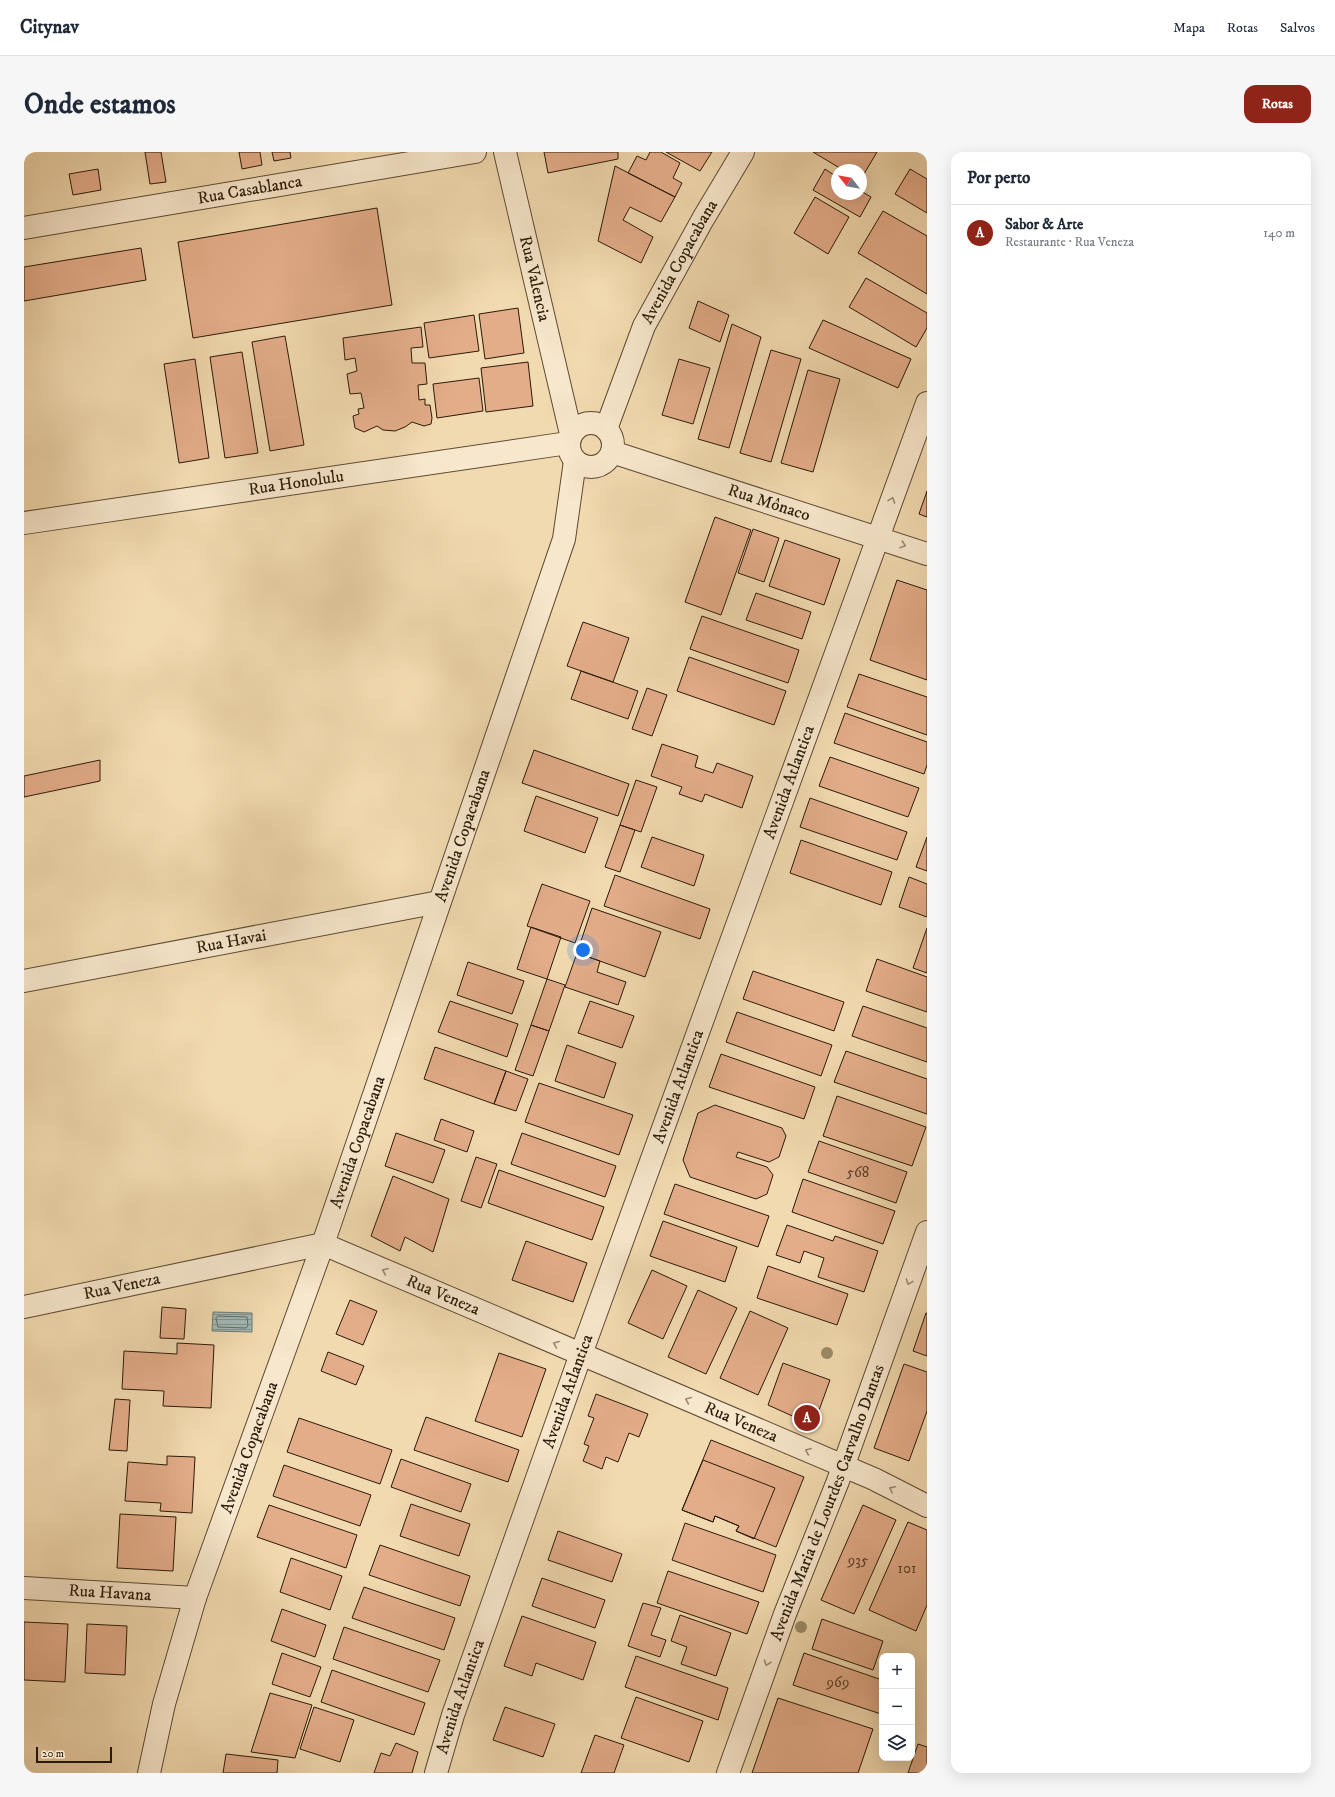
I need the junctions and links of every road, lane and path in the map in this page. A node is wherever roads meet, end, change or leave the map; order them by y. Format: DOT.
graph roads {
  1 [pos="475,152"];
  2 [pos="505,152"];
  3 [pos="743,152"];
  4 [pos="24,228"];
  5 [pos="927,403"];
  6 [pos="583,435"];
  7 [pos="604,459"];
  8 [pos="568,512"];
  9 [pos="24,523"];
  10 [pos="878,537"];
  11 [pos="927,554"];
  12 [pos="439,902"];
  13 [pos="24,981"];
  14 [pos="927,1232"];
  15 [pos="323,1244"];
  16 [pos="24,1307"];
  17 [pos="581,1354"];
  18 [pos="844,1467"];
  19 [pos="927,1506"];
  20 [pos="24,1588"];
  21 [pos="195,1598"];
  22 [pos="149,1773"];
  23 [pos="436,1773"];
  24 [pos="728,1773"];
  1 -- 4 [label="street, Rua Casablanca"];
  2 -- 6 [label="street, Rua Valencia"];
  3 -- 6 [label="street, Avenida Copacabana"];
  10 -- 5 [label="street, Avenida Atlantica, one-way"];
  6 -- 7 [label="street, Rua Valencia"];
  6 -- 7 [label="street, Rua Mônaco"];
  6 -- 8 [label="street, Avenida Copacabana"];
  6 -- 9 [label="street, Rua Honolulu"];
  7 -- 8 [label="street, Avenida Copacabana"];
  7 -- 10 [label="street, Rua Mônaco"];
  8 -- 12 [label="street, Avenida Copacabana"];
  10 -- 11 [label="street, Rua Mônaco, one-way"];
  10 -- 17 [label="street, Avenida Atlantica"];
  12 -- 13 [label="street, Rua Havai"];
  12 -- 15 [label="street, Avenida Copacabana"];
  14 -- 18 [label="street, Avenida Maria de Lourdes Carvalho Dantas, one-way"];
  15 -- 16 [label="street, Rua Veneza"];
  17 -- 15 [label="street, Rua Veneza, one-way"];
  15 -- 21 [label="street, Avenida Copacabana"];
  18 -- 17 [label="street, Rua Veneza, one-way"];
  17 -- 23 [label="street, Avenida Atlantica"];
  19 -- 18 [label="street, Rua Veneza, one-way"];
  18 -- 24 [label="street, Avenida Maria de Lourdes Carvalho Dantas, one-way"];
  20 -- 21 [label="street, Rua Havana"];
  21 -- 22 [label="street, Avenida Copacabana"];
}
